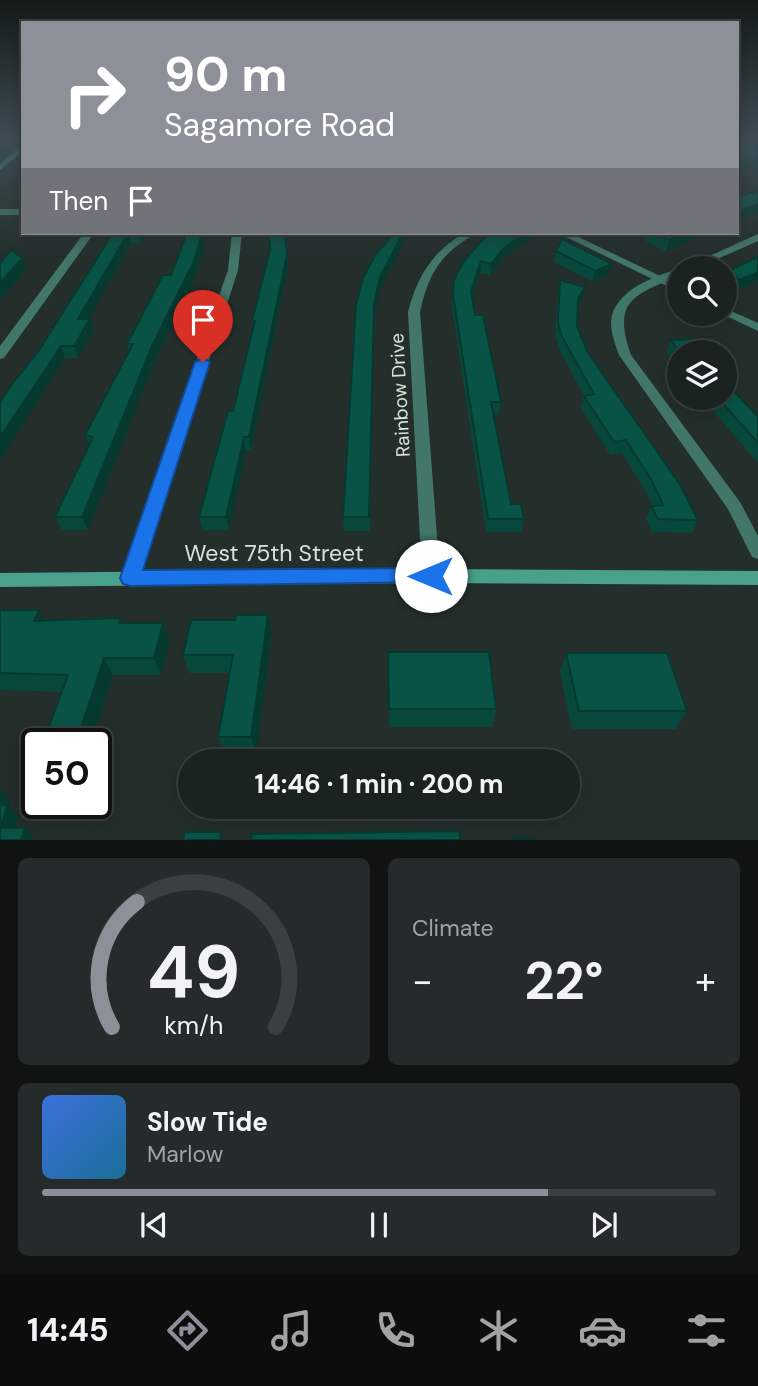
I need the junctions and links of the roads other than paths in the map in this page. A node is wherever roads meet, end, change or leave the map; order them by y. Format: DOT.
graph roads {
  1 [pos="0,212"];
  2 [pos="21,212"];
  3 [pos="88,235"];
  4 [pos="236,235"];
  5 [pos="467,235"];
  6 [pos="568,235"];
  7 [pos="758,237"];
  8 [pos="715,256"];
  9 [pos="667,277"];
  10 [pos="661,280"];
  11 [pos="667,283"];
  12 [pos="737,317"];
  13 [pos="758,327"];
  14 [pos="0,355"];
  15 [pos="758,552"];
  16 [pos="431,576"];
  17 [pos="130,578"];
  18 [pos="758,578"];
  19 [pos="0,580"];
  1 -- 2 [label="street"];
  3 -- 14 [label="street"];
  4 -- 17 [label="street"];
  5 -- 16 [label="street, Rainbow Drive"];
  6 -- 10 [label="street"];
  7 -- 8 [label="street"];
  9 -- 10 [label="street"];
  10 -- 11 [label="street"];
  10 -- 15 [label="street"];
  12 -- 13 [label="street"];
  16 -- 17 [label="main road, West 75th Street"];
  16 -- 18 [label="main road, West 75th Street"];
  17 -- 19 [label="main road, West 75th Street"];
}
